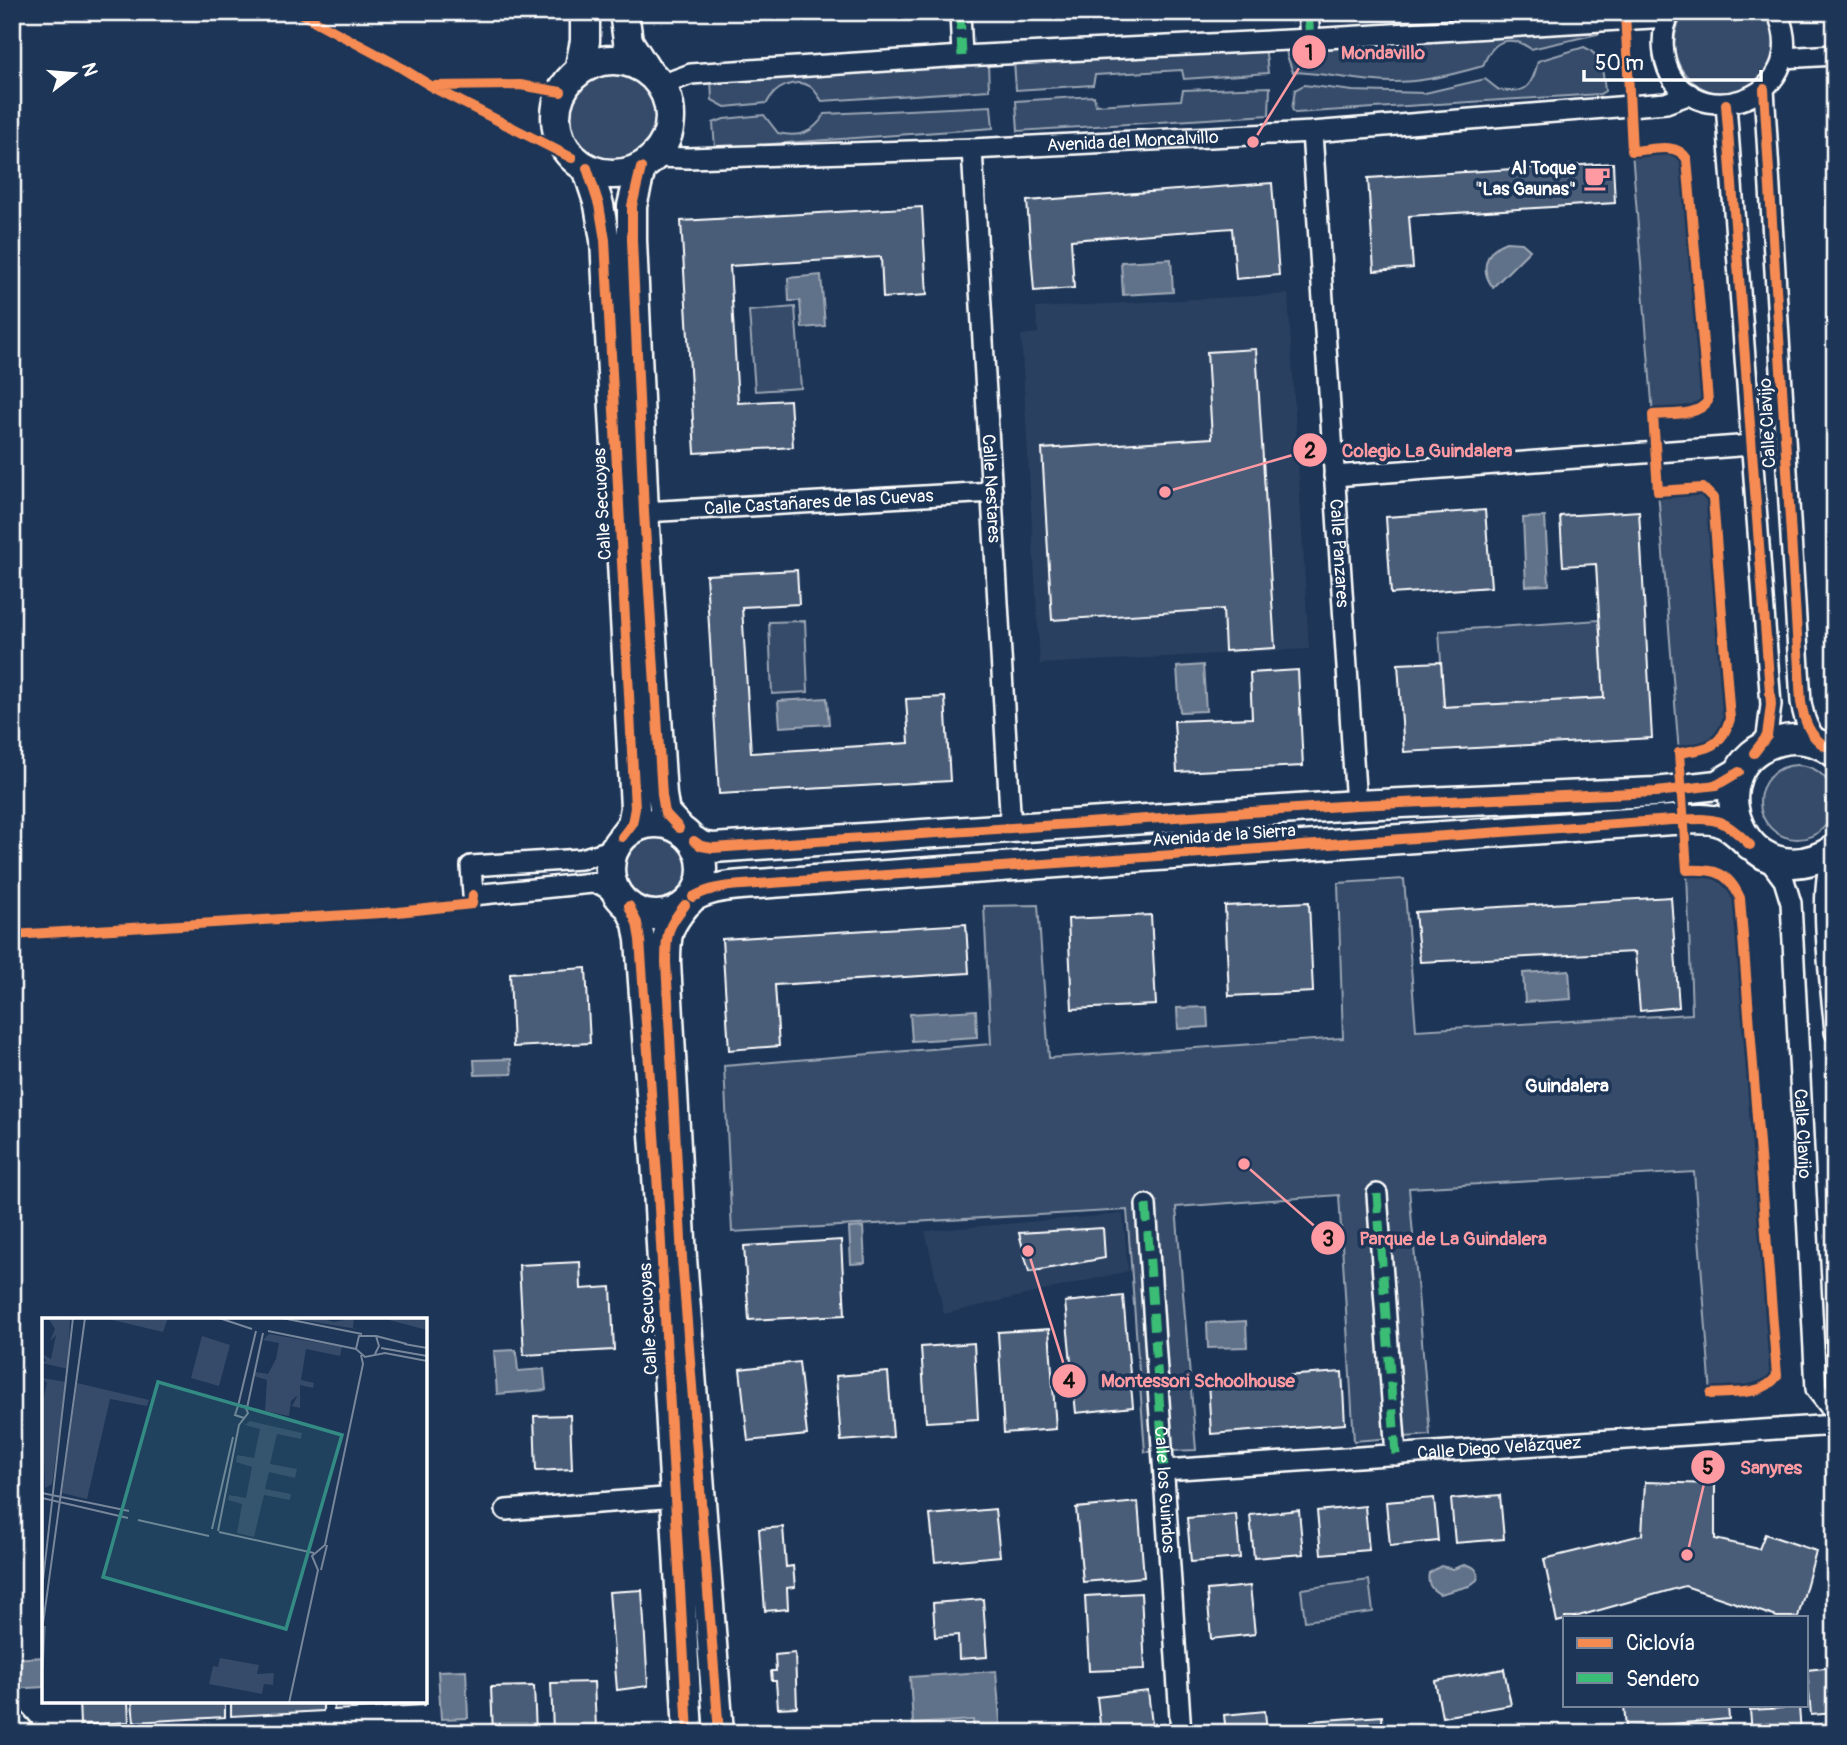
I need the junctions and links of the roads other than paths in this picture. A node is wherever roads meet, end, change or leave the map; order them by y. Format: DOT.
graph roads {
  1 [pos="585,12"];
  2 [pos="624,12"];
  3 [pos="960,12"];
  4 [pos="1308,12"];
  5 [pos="1777,12"];
  6 [pos="1669,15"];
  7 [pos="1310,39"];
  8 [pos="1835,55"];
  9 [pos="962,56"];
  10 [pos="1783,58"];
  11 [pos="579,71"];
  12 [pos="653,77"];
  13 [pos="1764,89"];
  14 [pos="1690,94"];
  15 [pos="1726,104"];
  16 [pos="1312,132"];
  17 [pos="972,149"];
  18 [pos="648,163"];
  19 [pos="587,168"];
  20 [pos="1752,445"];
  21 [pos="1334,476"];
  22 [pos="992,492"];
  23 [pos="644,512"];
  24 [pos="1830,750"];
  25 [pos="1747,763"];
  26 [pos="1356,805"];
  27 [pos="1011,829"];
  28 [pos="686,834"];
  29 [pos="618,843"];
  30 [pos="1835,850"];
  31 [pos="1758,851"];
  32 [pos="623,900"];
  33 [pos="689,901"];
  34 [pos="1835,1032"];
  35 [pos="1377,1194"];
  36 [pos="1146,1205"];
  37 [pos="1835,1413"];
  38 [pos="1835,1425"];
  39 [pos="1396,1455"];
  40 [pos="1164,1470"];
  41 [pos="677,1497"];
  42 [pos="506,1510"];
  43 [pos="12,1717"];
  44 [pos="26,1733"];
  45 [pos="688,1733"];
  46 [pos="719,1733"];
  47 [pos="1181,1733"];
  1 -- 11 [label="main road"];
  2 -- 12 [label="main road"];
  3 -- 9 [label="street"];
  4 -- 7 [label="street"];
  5 -- 10 [label="street"];
  6 -- 7 [label="street"];
  6 -- 14 [label="street"];
  7 -- 9 [label="street"];
  8 -- 10 [label="street"];
  9 -- 12 [label="street"];
  10 -- 13 [label="street"];
  11 -- 12 [label="main road"];
  11 -- 19 [label="main road"];
  12 -- 18 [label="main road"];
  13 -- 15 [label="street"];
  13 -- 24 [label="street, Calle Clavijo"];
  14 -- 15 [label="street"];
  14 -- 16 [label="street, Avenida del Moncalvillo"];
  15 -- 20 [label="street, Calle Clavijo"];
  16 -- 17 [label="street, Avenida del Moncalvillo"];
  16 -- 21 [label="street, Calle Panzares"];
  17 -- 18 [label="street, Avenida del Moncalvillo"];
  17 -- 22 [label="street, Calle Nestares"];
  18 -- 19 [label="main road"];
  18 -- 23 [label="main road"];
  19 -- 29 [label="main road, Calle Secuoyas"];
  20 -- 21 [label="street"];
  20 -- 25 [label="street, Calle Clavijo"];
  21 -- 26 [label="street, Calle Panzares"];
  22 -- 23 [label="street, Calle Castañares de las Cuevas"];
  22 -- 27 [label="street, Calle Nestares"];
  23 -- 28 [label="main road"];
  24 -- 25 [label="main road, Avenida de la Sierra"];
  25 -- 26 [label="main road, Avenida de la Sierra"];
  25 -- 31 [label="main road"];
  26 -- 27 [label="main road, Avenida de la Sierra"];
  27 -- 28 [label="main road, Avenida de la Sierra"];
  28 -- 29 [label="main road"];
  28 -- 33 [label="main road"];
  29 -- 32 [label="main road"];
  29 -- 32 [label="street"];
  30 -- 31 [label="main road"];
  30 -- 34 [label="street"];
  31 -- 33 [label="main road, Avenida de la Sierra"];
  31 -- 37 [label="street, Calle Clavijo"];
  32 -- 33 [label="main road"];
  32 -- 41 [label="main road, Calle Secuoyas"];
  33 -- 46 [label="main road"];
  35 -- 39 [label="street"];
  36 -- 40 [label="street, Calle los Guindos"];
  38 -- 39 [label="street, Calle Diego Velázquez"];
  39 -- 40 [label="street, Calle Diego Velázquez"];
  40 -- 47 [label="street, Calle los Guindos"];
  41 -- 42 [label="street"];
  41 -- 45 [label="main road, Calle Secuoyas"];
  43 -- 44 [label="street"];
}
